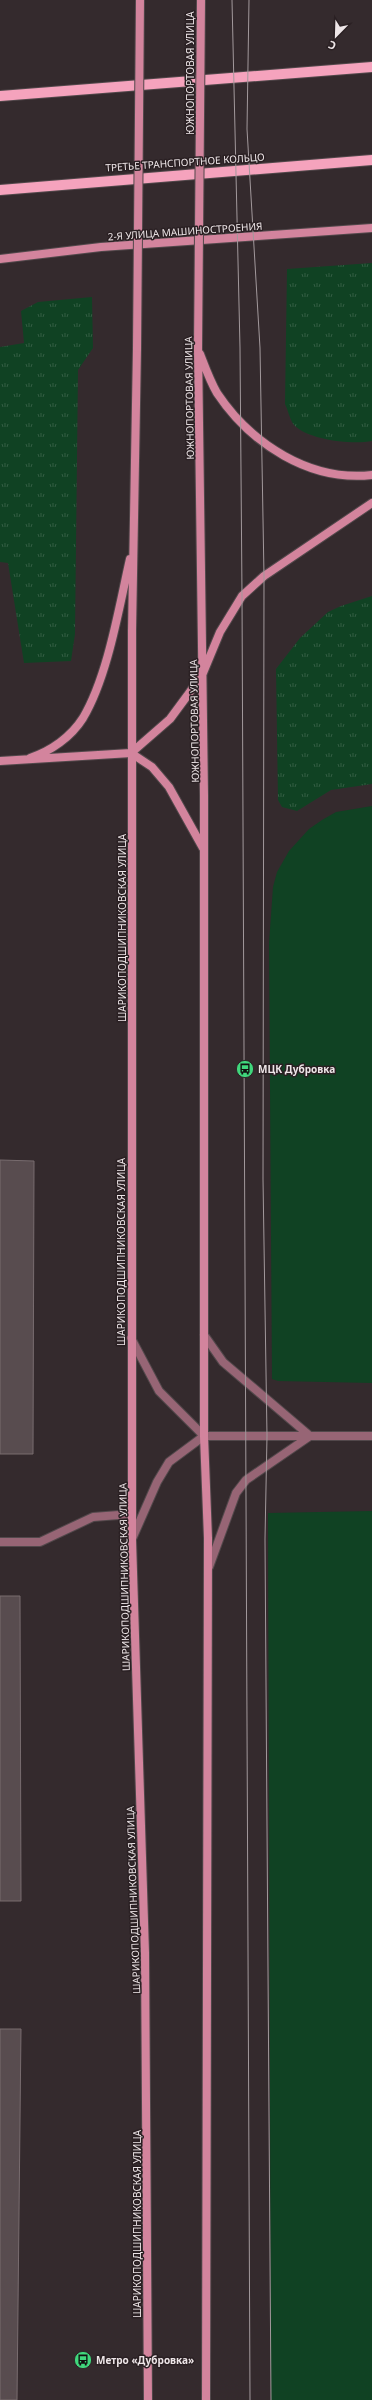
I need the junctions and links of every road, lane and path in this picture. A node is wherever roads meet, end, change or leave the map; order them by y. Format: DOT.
graph roads {
  1 [pos="140,0"];
  2 [pos="201,0"];
  3 [pos="372,67"];
  4 [pos="0,96"];
  5 [pos="372,160"];
  6 [pos="0,190"];
  7 [pos="372,228"];
  8 [pos="0,258"];
  9 [pos="198,348"];
  10 [pos="372,475"];
  11 [pos="372,503"];
  12 [pos="133,541"];
  13 [pos="203,673"];
  14 [pos="131,753"];
  15 [pos="30,758"];
  16 [pos="0,761"];
  17 [pos="204,849"];
  18 [pos="204,1335"];
  19 [pos="131,1338"];
  20 [pos="204,1436"];
  21 [pos="310,1436"];
  22 [pos="372,1436"];
  23 [pos="132,1514"];
  24 [pos="132,1540"];
  25 [pos="0,1542"];
  26 [pos="208,1570"];
  27 [pos="148,2400"];
  28 [pos="206,2400"];
  1 -- 12 [label="main road, bridge"];
  2 -- 9 [label="main road, ЮЖНОПОРТОВАЯ УЛИЦА, bridge"];
  3 -- 4 [label="main road"];
  5 -- 6 [label="main road, ТРЕТЬЕ ТРАНСПОРТНОЕ КОЛЬЦО"];
  7 -- 8 [label="main road, 2-Я УЛИЦА МАШИНОСТРОЕНИЯ"];
  9 -- 10 [label="main road"];
  9 -- 13 [label="main road, ЮЖНОПОРТОВАЯ УЛИЦА"];
  11 -- 13 [label="main road"];
  12 -- 14 [label="main road"];
  12 -- 15 [label="main road"];
  13 -- 14 [label="main road"];
  13 -- 17 [label="main road, ЮЖНОПОРТОВАЯ УЛИЦА"];
  14 -- 15 [label="main road"];
  14 -- 17 [label="main road"];
  14 -- 19 [label="main road, ШАРИКОПОДШИПНИКОВСКАЯ УЛИЦА"];
  15 -- 16 [label="main road"];
  17 -- 18 [label="main road"];
  18 -- 20 [label="main road"];
  18 -- 21 [label="street"];
  19 -- 20 [label="street"];
  19 -- 23 [label="main road, ШАРИКОПОДШИПНИКОВСКАЯ УЛИЦА"];
  20 -- 21 [label="street"];
  20 -- 24 [label="street"];
  20 -- 26 [label="main road"];
  21 -- 22 [label="street"];
  21 -- 26 [label="street"];
  23 -- 24 [label="main road, ШАРИКОПОДШИПНИКОВСКАЯ УЛИЦА"];
  23 -- 25 [label="street"];
  24 -- 27 [label="main road, ШАРИКОПОДШИПНИКОВСКАЯ УЛИЦА"];
  26 -- 28 [label="main road"];
}
